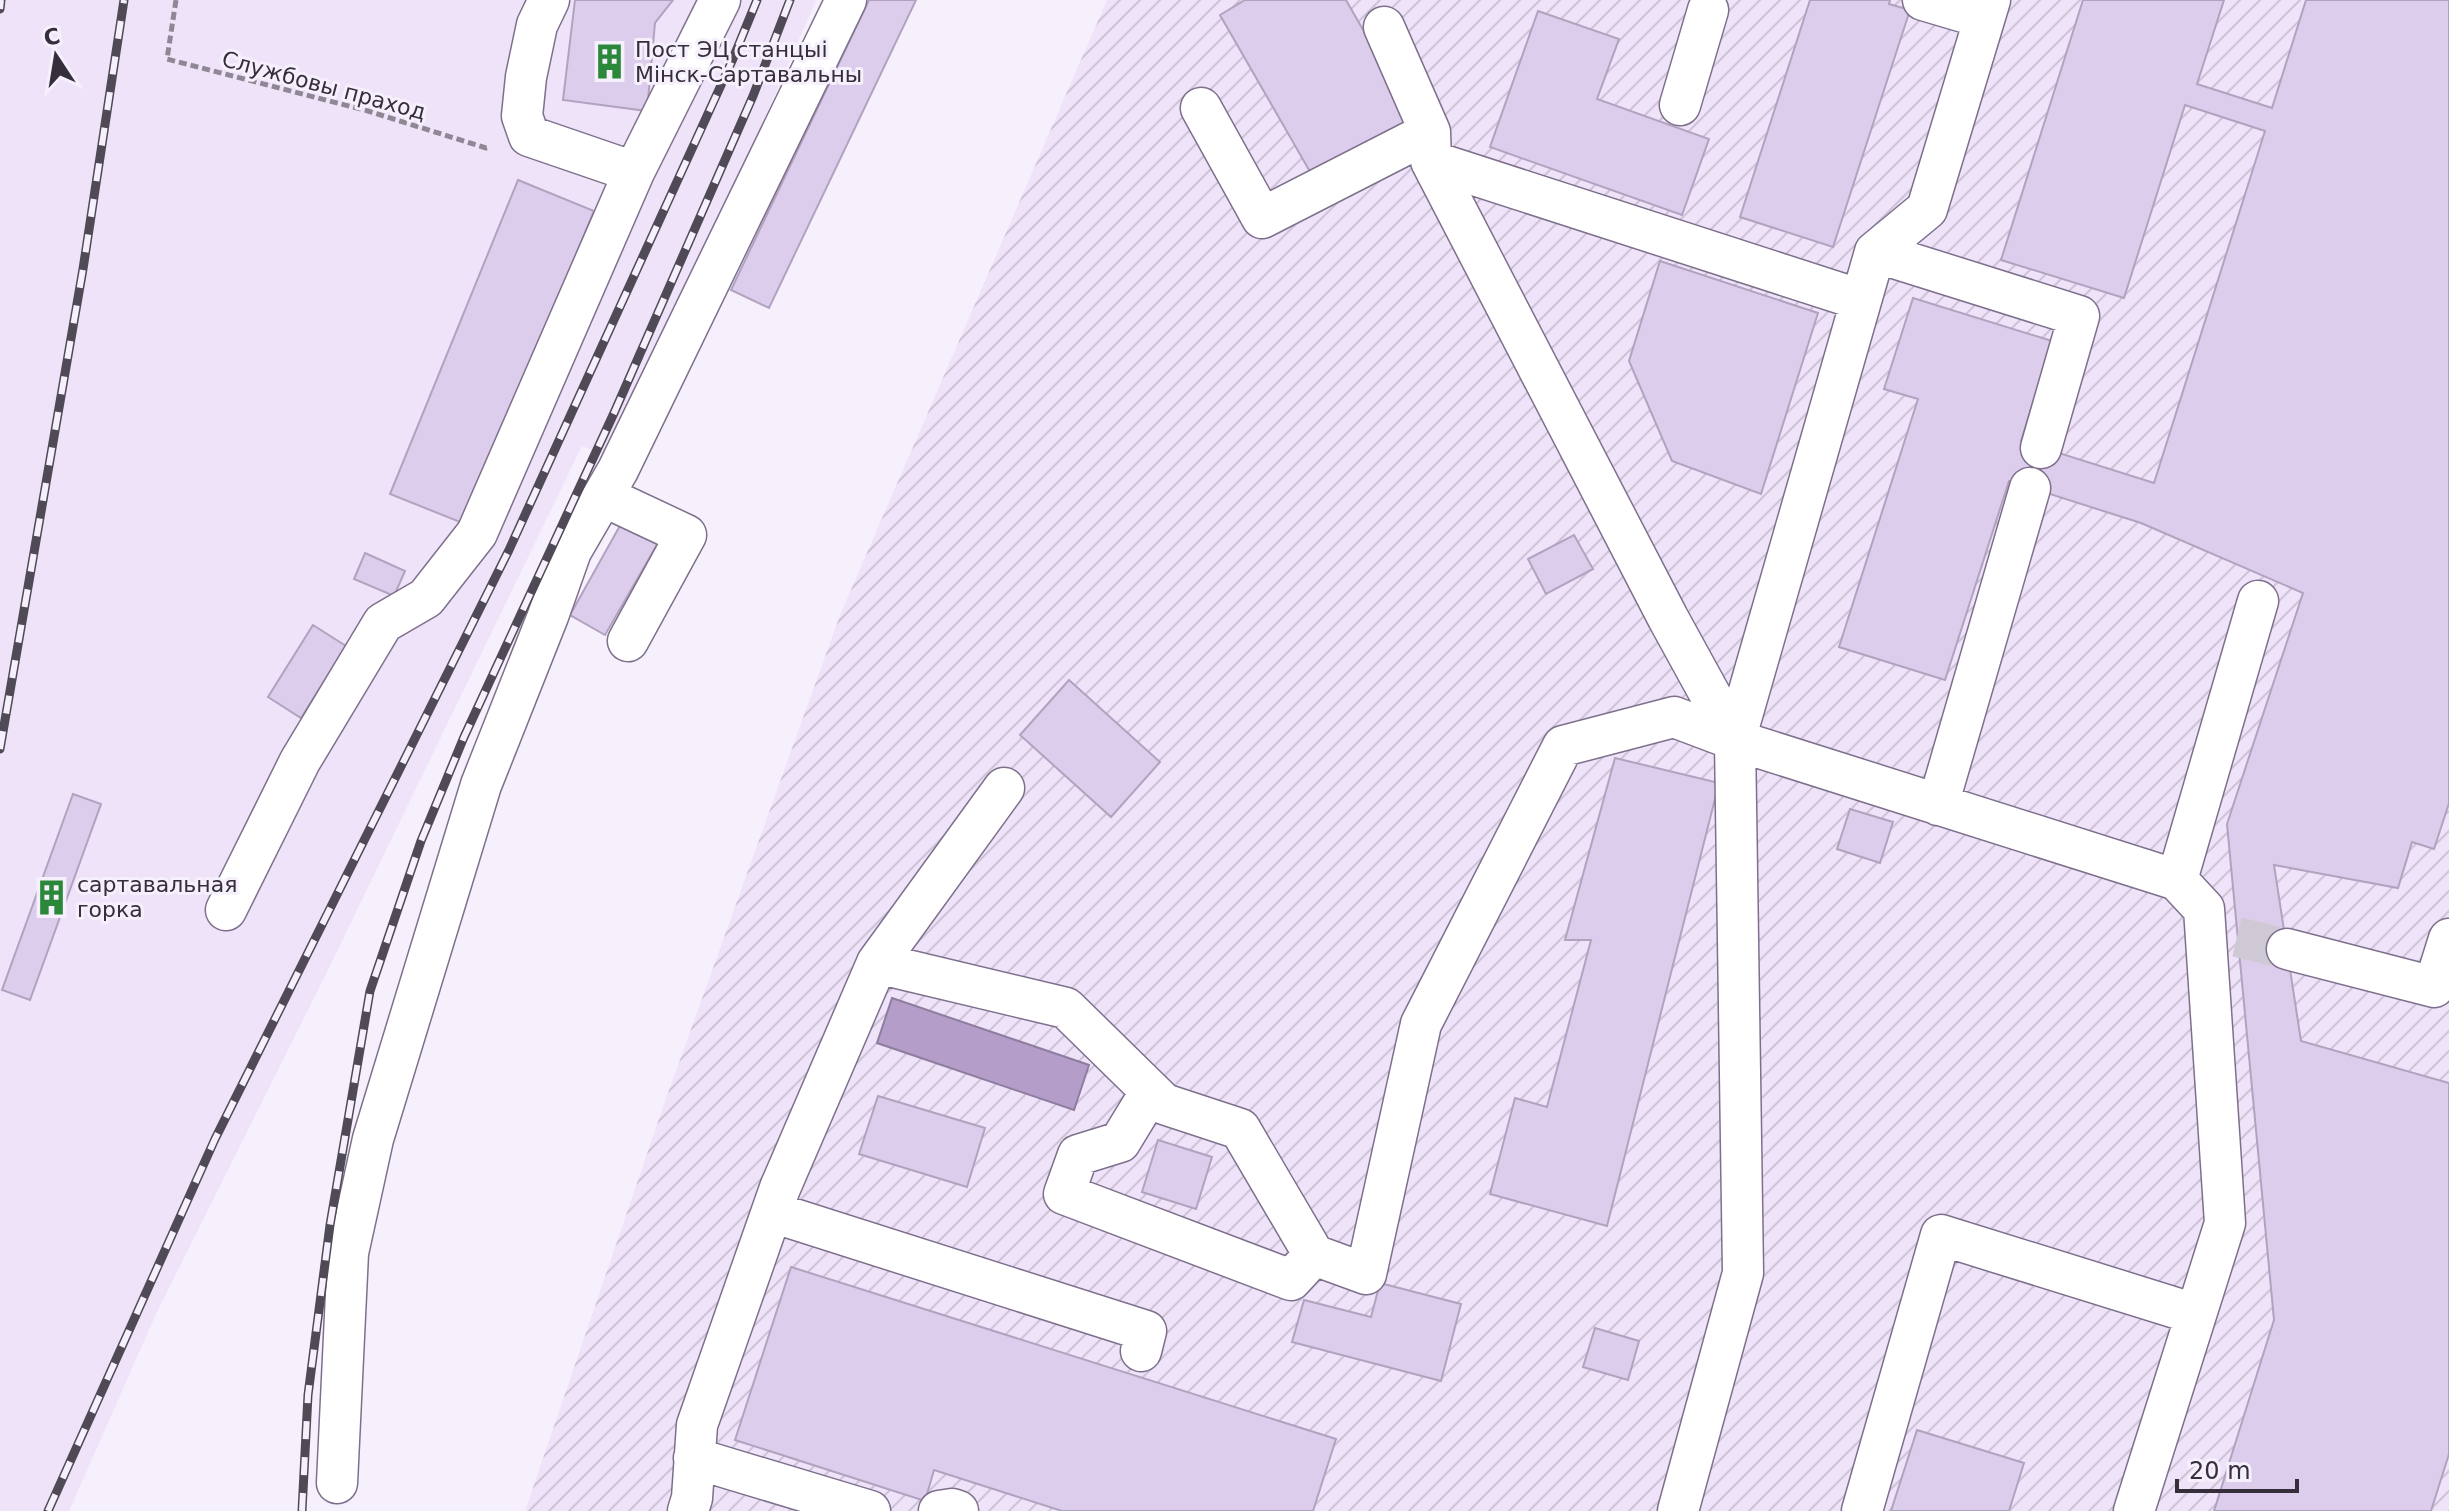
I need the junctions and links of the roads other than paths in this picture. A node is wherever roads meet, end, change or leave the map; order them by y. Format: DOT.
graph roads {
  1 [pos="549,0"];
  2 [pos="720,0"];
  3 [pos="846,0"];
  4 [pos="1923,0"];
  5 [pos="1701,3"];
  6 [pos="1987,9"];
  7 [pos="1384,27"];
  8 [pos="1680,105"];
  9 [pos="1201,108"];
  10 [pos="1431,147"];
  11 [pos="634,172"];
  12 [pos="1875,252"];
  13 [pos="1861,300"];
  14 [pos="2041,448"];
  15 [pos="2030,488"];
  16 [pos="603,496"];
  17 [pos="2258,601"];
  18 [pos="628,641"];
  19 [pos="1735,740"];
  20 [pos="1004,788"];
  21 [pos="1938,805"];
  22 [pos="2177,880"];
  23 [pos="226,910"];
  24 [pos="2449,939"];
  25 [pos="2287,949"];
  26 [pos="877,963"];
  27 [pos="1151,1091"];
  28 [pos="772,1212"];
  29 [pos="1314,1255"];
  30 [pos="2195,1314"];
  31 [pos="1141,1351"];
  32 [pos="694,1458"];
  33 [pos="337,1483"];
  34 [pos="688,1511"];
  35 [pos="870,1511"];
  36 [pos="939,1511"];
  37 [pos="958,1511"];
  38 [pos="1678,1511"];
  39 [pos="1862,1511"];
  40 [pos="2134,1511"];
  1 -- 11 [label="lane"];
  2 -- 11 [label="lane"];
  3 -- 16 [label="lane"];
  4 -- 6 [label="lane"];
  5 -- 8 [label="lane"];
  6 -- 12 [label="lane"];
  7 -- 10 [label="lane"];
  9 -- 10 [label="lane"];
  10 -- 13 [label="lane"];
  10 -- 19 [label="lane"];
  11 -- 23 [label="lane"];
  12 -- 13 [label="lane"];
  12 -- 14 [label="lane"];
  13 -- 19 [label="lane"];
  15 -- 21 [label="lane"];
  16 -- 18 [label="lane"];
  16 -- 33 [label="lane"];
  17 -- 22 [label="lane"];
  19 -- 21 [label="lane"];
  19 -- 29 [label="lane"];
  19 -- 38 [label="lane"];
  20 -- 26 [label="lane"];
  21 -- 22 [label="lane"];
  22 -- 30 [label="lane"];
  24 -- 25 [label="lane"];
  26 -- 27 [label="lane"];
  26 -- 28 [label="lane"];
  27 -- 29 [label="lane"];
  27 -- 29 [label="lane"];
  28 -- 31 [label="lane"];
  28 -- 32 [label="lane"];
  30 -- 39 [label="lane"];
  30 -- 40 [label="lane"];
  32 -- 34 [label="lane"];
  32 -- 35 [label="lane"];
  36 -- 37 [label="lane"];
}
